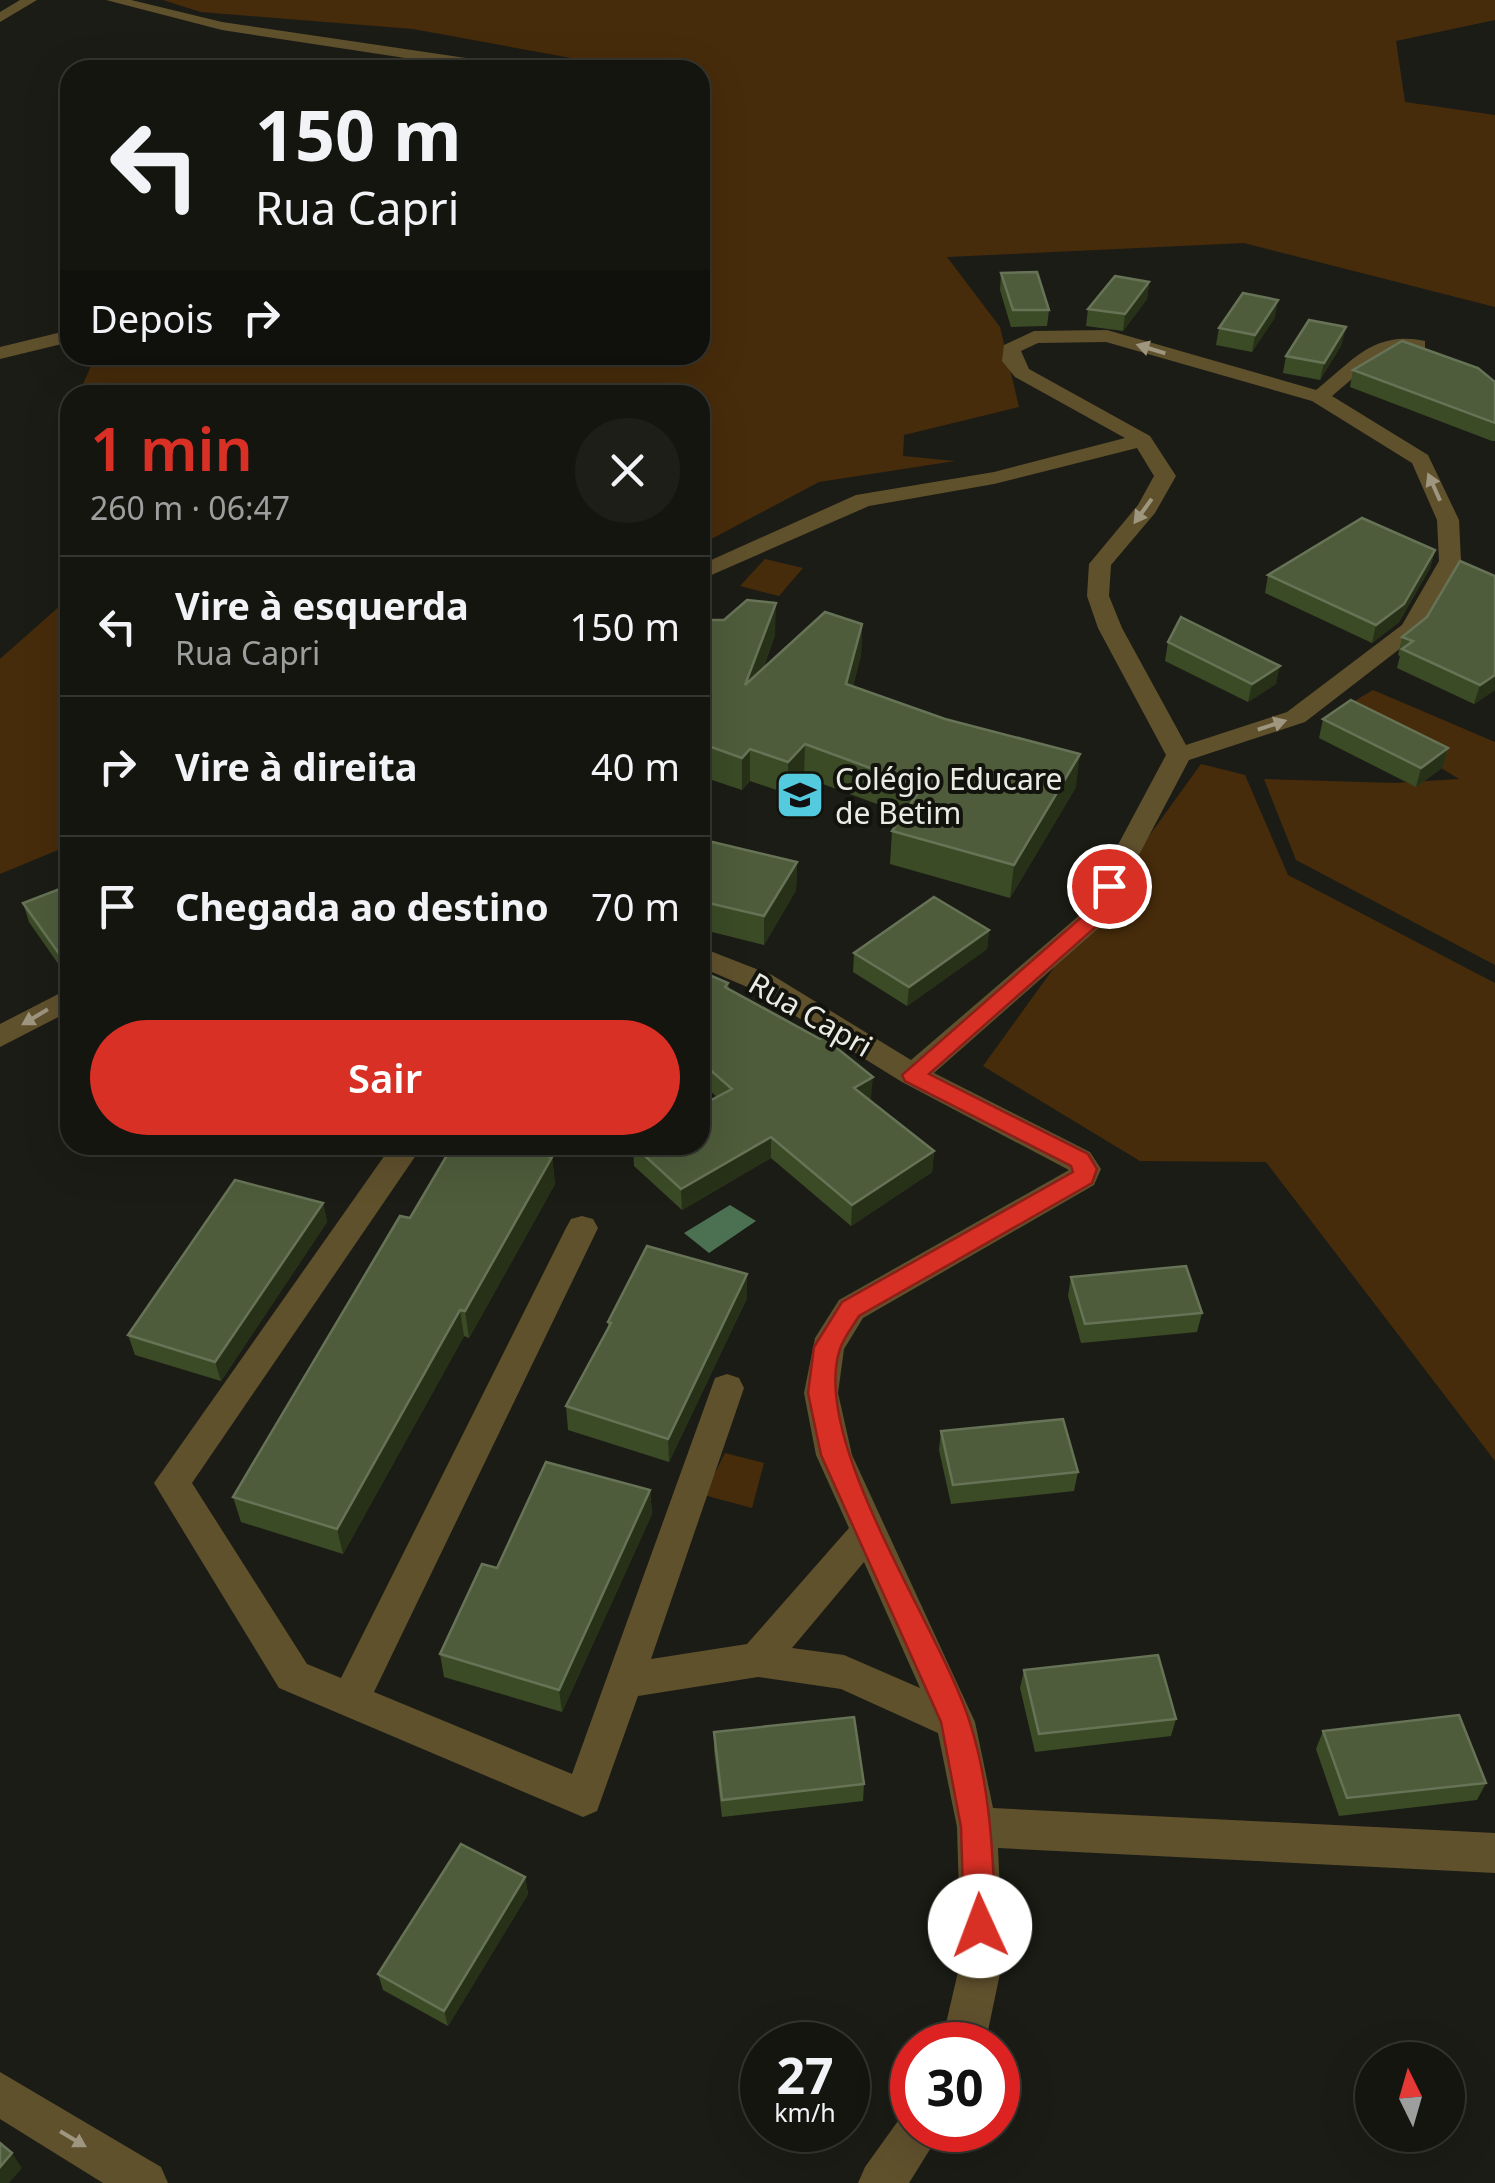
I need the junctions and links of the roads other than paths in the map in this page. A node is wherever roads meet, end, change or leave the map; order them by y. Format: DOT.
graph roads {
  1 [pos="30,0"];
  2 [pos="113,0"];
  3 [pos="0,18"];
  4 [pos="448,60"];
  5 [pos="60,339"];
  6 [pos="1418,346"];
  7 [pos="0,354"];
  8 [pos="1319,397"];
  9 [pos="1143,440"];
  10 [pos="710,569"];
  11 [pos="1179,755"];
  12 [pos="710,960"];
  13 [pos="60,1004"];
  14 [pos="0,1038"];
  15 [pos="913,1075"];
  16 [pos="401,1155"];
  17 [pos="582,1228"];
  18 [pos="727,1388"];
  19 [pos="869,1530"];
  20 [pos="758,1660"];
  21 [pos="624,1681"];
  22 [pos="350,1700"];
  23 [pos="956,1722"];
  24 [pos="977,1827"];
  25 [pos="1495,1852"];
  26 [pos="968,2022"];
  27 [pos="0,2094"];
  28 [pos="904,2152"];
  29 [pos="145,2183"];
  30 [pos="882,2183"];
  1 -- 3 [label="street"];
  2 -- 4 [label="street"];
  5 -- 7 [label="street"];
  6 -- 8 [label="street"];
  8 -- 9 [label="street, one-way"];
  11 -- 8 [label="street, one-way"];
  9 -- 10 [label="street"];
  9 -- 11 [label="street, one-way"];
  11 -- 15 [label="street"];
  12 -- 15 [label="street, Rua Capri"];
  13 -- 14 [label="street, one-way"];
  15 -- 19 [label="street, Rua Capri"];
  16 -- 22 [label="street"];
  17 -- 22 [label="street"];
  18 -- 21 [label="street"];
  19 -- 20 [label="street"];
  19 -- 23 [label="street"];
  20 -- 21 [label="street"];
  20 -- 23 [label="street"];
  21 -- 22 [label="street"];
  23 -- 24 [label="street"];
  24 -- 25 [label="street"];
  24 -- 26 [label="street"];
  27 -- 29 [label="street, one-way"];
  28 -- 30 [label="street"];
}
